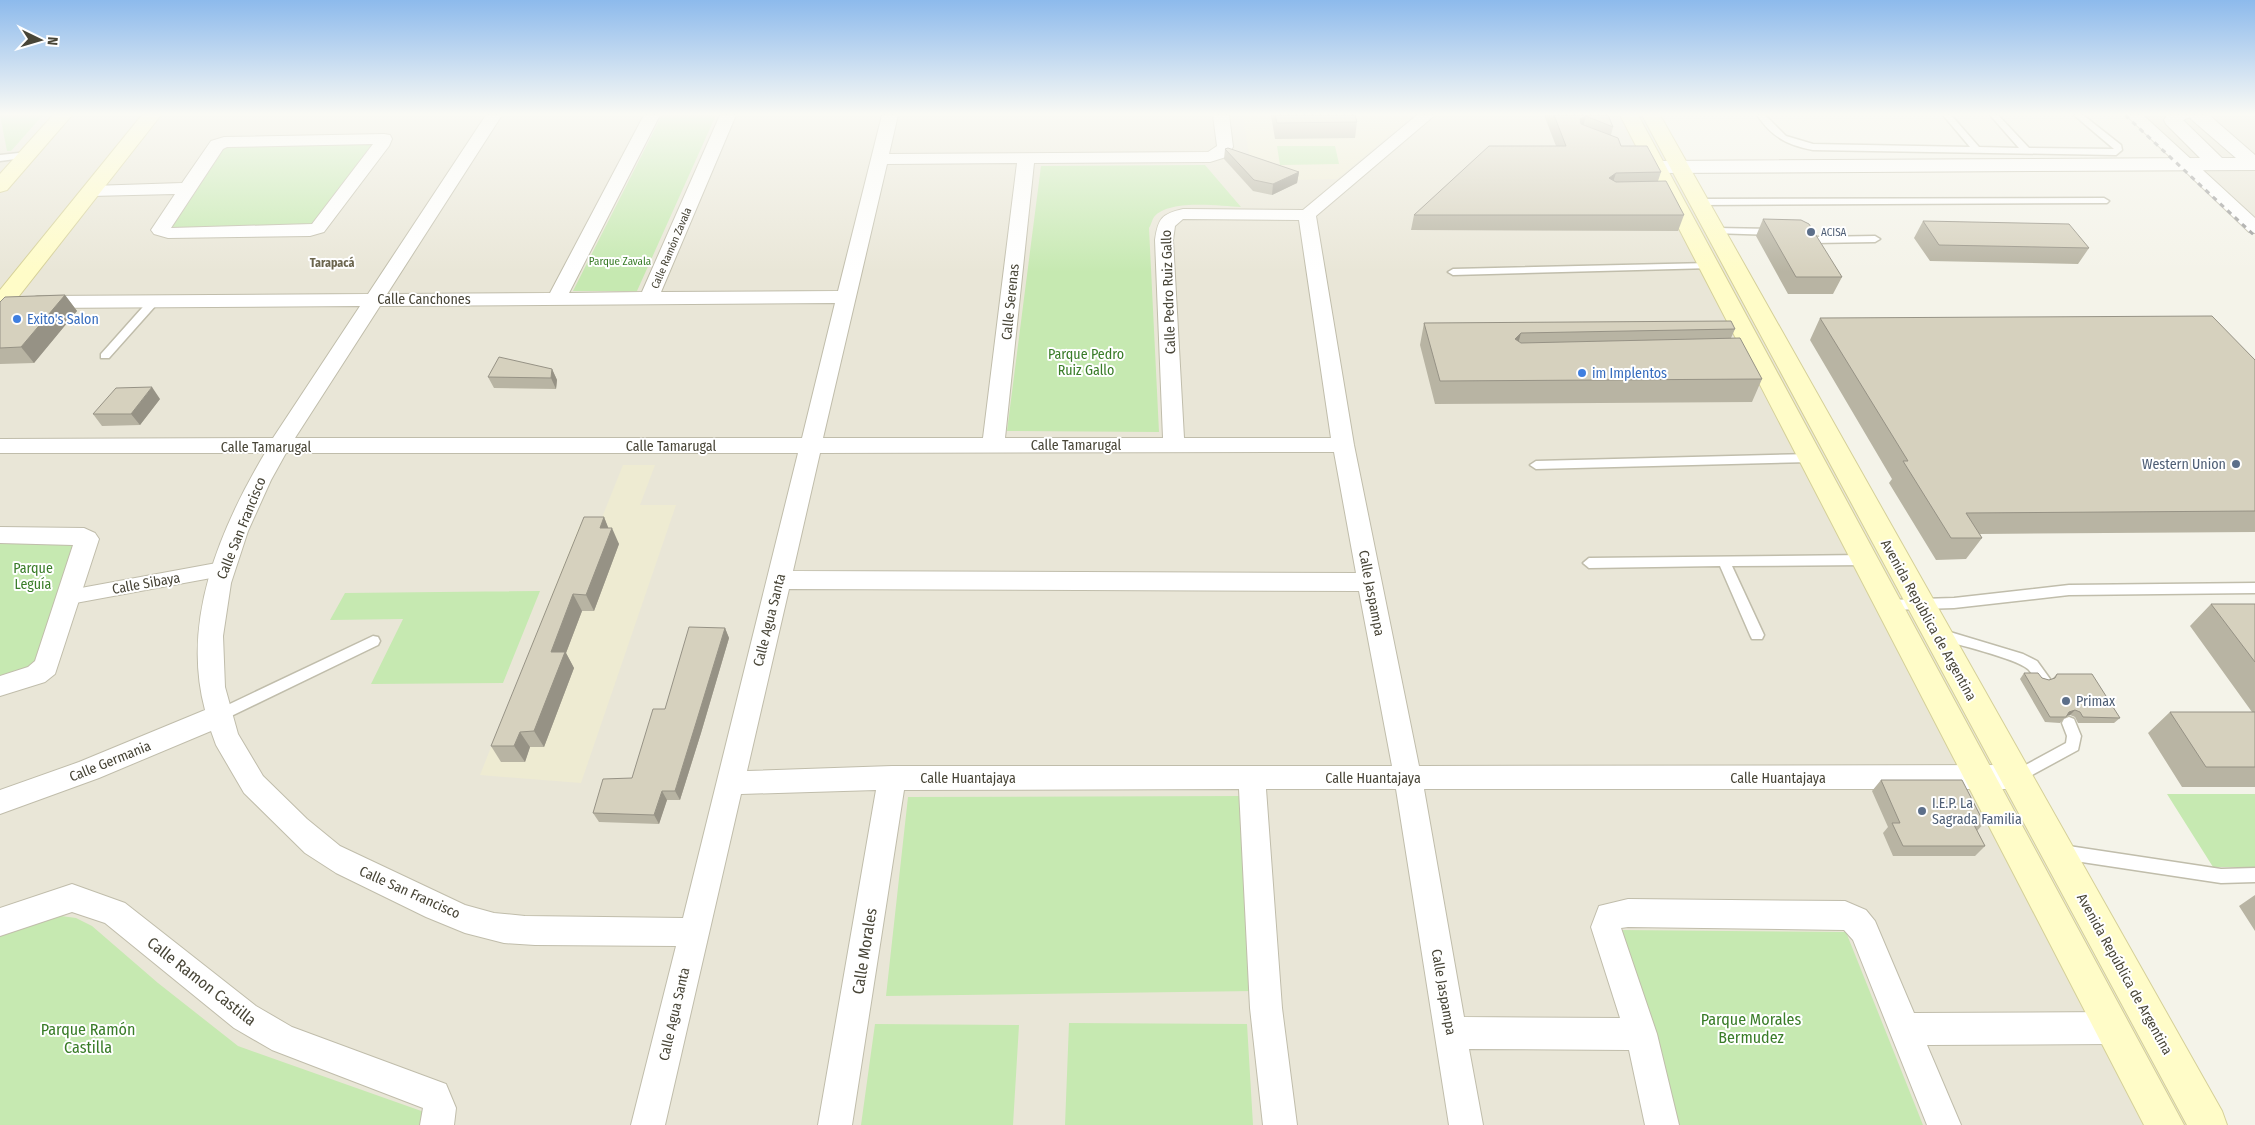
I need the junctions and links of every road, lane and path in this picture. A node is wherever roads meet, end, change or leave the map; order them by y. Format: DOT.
graph roads {
  1 [pos="16,168"];
  2 [pos="110,168"];
  3 [pos="201,168"];
  4 [pos="363,168"];
  5 [pos="460,168"];
  6 [pos="625,168"];
  7 [pos="705,168"];
  8 [pos="877,168"];
  9 [pos="1025,168"];
  10 [pos="1364,168"];
  11 [pos="1658,168"];
  12 [pos="1659,168"];
  13 [pos="1956,168"];
  14 [pos="2191,168"];
  15 [pos="1660,172"];
  16 [pos="0,186"];
  17 [pos="186,188"];
  18 [pos="91,191"];
  19 [pos="2104,201"];
  20 [pos="1698,202"];
  21 [pos="1307,215"];
  22 [pos="2255,228"];
  23 [pos="1715,231"];
  24 [pos="1875,239"];
  25 [pos="1709,266"];
  26 [pos="1453,272"];
  27 [pos="846,297"];
  28 [pos="649,298"];
  29 [pos="556,299"];
  30 [pos="374,300"];
  31 [pos="154,301"];
  32 [pos="1,304"];
  33 [pos="105,356"];
  34 [pos="1343,444"];
  35 [pos="1174,445"];
  36 [pos="0,446"];
  37 [pos="810,446"];
  38 [pos="994,446"];
  39 [pos="279,447"];
  40 [pos="1811,458"];
  41 [pos="1536,465"];
  42 [pos="0,536"];
  43 [pos="1865,560"];
  44 [pos="1724,562"];
  45 [pos="1589,563"];
  46 [pos="222,569"];
  47 [pos="778,580"];
  48 [pos="1370,582"];
  49 [pos="2255,588"];
  50 [pos="70,597"];
  51 [pos="1889,605"];
  52 [pos="1921,605"];
  53 [pos="1936,632"];
  54 [pos="1757,635"];
  55 [pos="372,641"];
  56 [pos="2043,679"];
  57 [pos="0,686"];
  58 [pos="218,716"];
  59 [pos="2068,723"];
  60 [pos="2016,777"];
  61 [pos="892,778"];
  62 [pos="1252,778"];
  63 [pos="1408,778"];
  64 [pos="1981,778"];
  65 [pos="730,782"];
  66 [pos="0,802"];
  67 [pos="2057,851"];
  68 [pos="2255,875"];
  69 [pos="0,922"];
  70 [pos="694,932"];
  71 [pos="2114,1028"];
  72 [pos="1903,1029"];
  73 [pos="1451,1032"];
  74 [pos="1641,1034"];
  75 [pos="437,1125"];
  76 [pos="648,1125"];
  77 [pos="835,1125"];
  78 [pos="1280,1125"];
  79 [pos="1466,1125"];
  80 [pos="1662,1125"];
  81 [pos="1944,1125"];
  82 [pos="2165,1125"];
  83 [pos="2208,1125"];
  1 -- 16 [label="main road"];
  2 -- 18 [label="main road"];
  3 -- 17 [label="street"];
  4 -- 17 [label="street"];
  5 -- 30 [label="street, Calle San Francisco"];
  6 -- 29 [label="street"];
  7 -- 28 [label="street, Calle Ramón Zavala"];
  8 -- 27 [label="street, Calle Agua Santa"];
  9 -- 38 [label="street, Calle Serenas"];
  10 -- 21 [label="street"];
  11 -- 15 [label="main road, Avenida República de Argentina"];
  12 -- 15 [label="main road, Avenida República de Argentina"];
  13 -- 15 [label="street"];
  14 -- 22 [label="street"];
  15 -- 20 [label="main road, Avenida República de Argentina"];
  15 -- 25 [label="main road, Avenida República de Argentina"];
  17 -- 18 [label="street"];
  18 -- 32 [label="main road"];
  19 -- 20 [label="lane"];
  20 -- 23 [label="main road, Avenida República de Argentina"];
  21 -- 34 [label="street, Calle Jaspampa"];
  21 -- 35 [label="street, Calle Pedro Ruiz Gallo"];
  23 -- 24 [label="lane"];
  23 -- 52 [label="main road, Avenida República de Argentina"];
  25 -- 26 [label="lane"];
  25 -- 40 [label="main road, Avenida República de Argentina"];
  27 -- 28 [label="street, Calle Canchones"];
  27 -- 37 [label="street, Calle Agua Santa"];
  28 -- 29 [label="street, Calle Canchones"];
  29 -- 30 [label="street, Calle Canchones"];
  30 -- 31 [label="street, Calle Canchones"];
  30 -- 39 [label="street, Calle San Francisco"];
  31 -- 32 [label="street, Calle Canchones"];
  31 -- 33 [label="lane"];
  34 -- 35 [label="street, Calle Tamarugal"];
  34 -- 48 [label="street, Calle Jaspampa"];
  35 -- 38 [label="street, Calle Tamarugal"];
  36 -- 39 [label="street, Calle Tamarugal"];
  37 -- 38 [label="street, Calle Tamarugal"];
  37 -- 39 [label="street, Calle Tamarugal"];
  37 -- 47 [label="street, Calle Agua Santa"];
  39 -- 46 [label="street, Calle San Francisco"];
  40 -- 41 [label="lane"];
  40 -- 43 [label="main road, Avenida República de Argentina"];
  42 -- 50 [label="street"];
  43 -- 44 [label="lane"];
  43 -- 51 [label="main road, Avenida República de Argentina"];
  44 -- 45 [label="lane"];
  44 -- 54 [label="lane"];
  46 -- 50 [label="street, Calle Sibaya"];
  46 -- 58 [label="street, Calle San Francisco"];
  47 -- 48 [label="street"];
  47 -- 65 [label="street, Calle Agua Santa"];
  48 -- 63 [label="street, Calle Jaspampa"];
  49 -- 52 [label="lane"];
  50 -- 57 [label="street"];
  51 -- 52 [label="lane"];
  51 -- 64 [label="main road, Avenida República de Argentina"];
  52 -- 53 [label="main road, Avenida República de Argentina"];
  53 -- 56 [label="lane"];
  53 -- 60 [label="main road, Avenida República de Argentina"];
  55 -- 58 [label="lane"];
  58 -- 66 [label="street, Calle Germania"];
  58 -- 70 [label="street, Calle San Francisco"];
  59 -- 60 [label="lane"];
  60 -- 64 [label="street, Calle Huantajaya"];
  60 -- 67 [label="main road, Avenida República de Argentina"];
  61 -- 62 [label="street, Calle Huantajaya"];
  61 -- 65 [label="street, Calle Huantajaya"];
  61 -- 77 [label="street, Calle Morales"];
  62 -- 63 [label="street, Calle Huantajaya"];
  62 -- 78 [label="street"];
  63 -- 64 [label="street, Calle Huantajaya"];
  63 -- 73 [label="street, Calle Jaspampa"];
  64 -- 71 [label="main road, Avenida República de Argentina"];
  65 -- 70 [label="street, Calle Agua Santa"];
  67 -- 68 [label="lane"];
  67 -- 83 [label="main road, Avenida República de Argentina"];
  69 -- 75 [label="street, Calle Ramon Castilla"];
  70 -- 76 [label="street, Calle Agua Santa"];
  71 -- 72 [label="street"];
  71 -- 82 [label="main road, Avenida República de Argentina"];
  72 -- 74 [label="street"];
  72 -- 81 [label="street"];
  73 -- 74 [label="street"];
  73 -- 79 [label="street, Calle Jaspampa"];
  74 -- 80 [label="street"];
}
